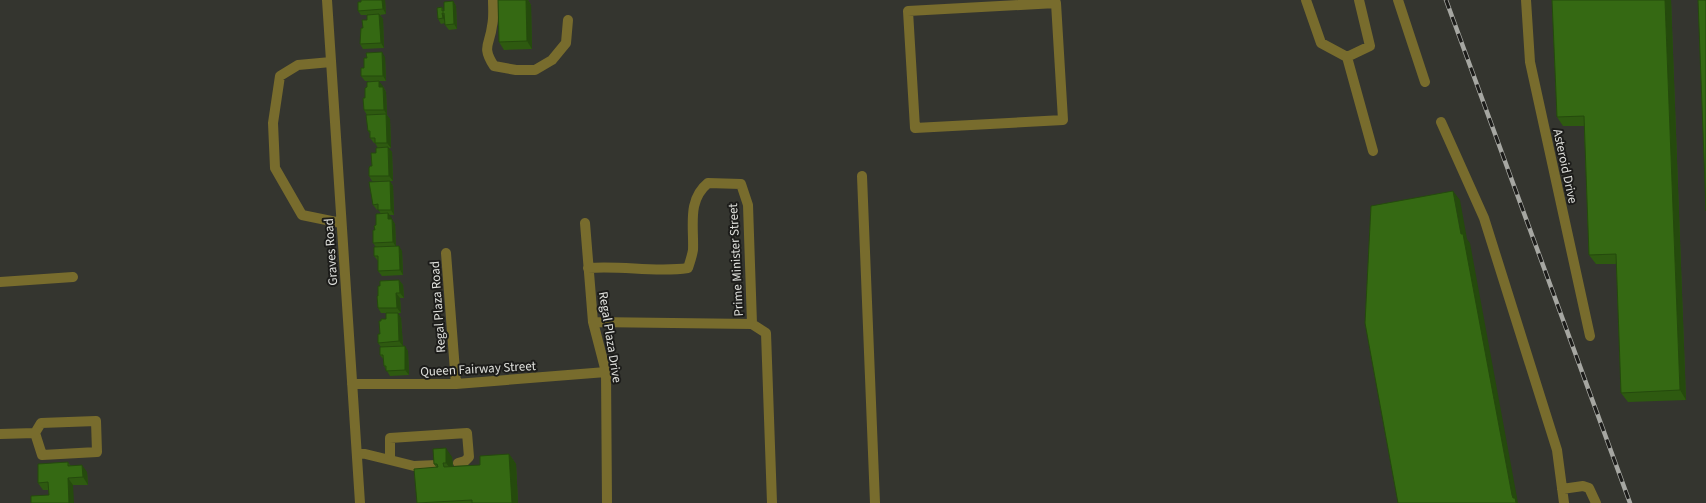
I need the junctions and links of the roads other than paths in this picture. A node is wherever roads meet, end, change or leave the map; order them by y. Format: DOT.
graph roads {
  1 [pos="327,0"];
  2 [pos="493,0"];
  3 [pos="1306,0"];
  4 [pos="1358,0"];
  5 [pos="1398,0"];
  6 [pos="1526,0"];
  7 [pos="1056,2"];
  8 [pos="568,20"];
  9 [pos="1347,57"];
  10 [pos="331,62"];
  11 [pos="1425,82"];
  12 [pos="1441,122"];
  13 [pos="1372,152"];
  14 [pos="862,176"];
  15 [pos="341,223"];
  16 [pos="585,223"];
  17 [pos="446,253"];
  18 [pos="588,268"];
  19 [pos="73,277"];
  20 [pos="0,282"];
  21 [pos="593,322"];
  22 [pos="752,324"];
  23 [pos="1590,336"];
  24 [pos="606,372"];
  25 [pos="352,384"];
  26 [pos="456,384"];
  27 [pos="34,433"];
  28 [pos="0,434"];
  29 [pos="357,452"];
  30 [pos="390,460"];
  31 [pos="458,463"];
  32 [pos="437,465"];
  33 [pos="1562,489"];
  34 [pos="360,503"];
  35 [pos="607,503"];
  36 [pos="772,503"];
  37 [pos="875,503"];
  38 [pos="1564,503"];
  39 [pos="1596,503"];
  1 -- 10 [label="street, Graves Road"];
  2 -- 8 [label="street"];
  3 -- 9 [label="street"];
  4 -- 9 [label="street"];
  5 -- 11 [label="street"];
  6 -- 23 [label="street, Asteroid Drive"];
  7 -- 7 [label="street"];
  9 -- 13 [label="street"];
  10 -- 15 [label="street, Graves Road"];
  10 -- 15 [label="street"];
  12 -- 33 [label="street"];
  14 -- 37 [label="street"];
  15 -- 25 [label="street, Graves Road"];
  16 -- 18 [label="street, Regal Plaza Drive"];
  17 -- 26 [label="street, Regal Plaza Road"];
  18 -- 21 [label="street, Regal Plaza Drive"];
  18 -- 22 [label="street, Prime Minister Street"];
  19 -- 20 [label="street"];
  21 -- 22 [label="street"];
  21 -- 24 [label="street, Regal Plaza Drive"];
  22 -- 36 [label="street, Prime Minister Street"];
  24 -- 26 [label="street, Queen Fairway Street"];
  24 -- 35 [label="street, Regal Plaza Drive"];
  25 -- 26 [label="street, Queen Fairway Street"];
  25 -- 29 [label="street, Graves Road"];
  27 -- 27 [label="street"];
  27 -- 28 [label="street"];
  29 -- 30 [label="street"];
  29 -- 34 [label="street, Graves Road"];
  30 -- 31 [label="street"];
  30 -- 32 [label="street"];
  33 -- 38 [label="street"];
  33 -- 39 [label="street"];
}
